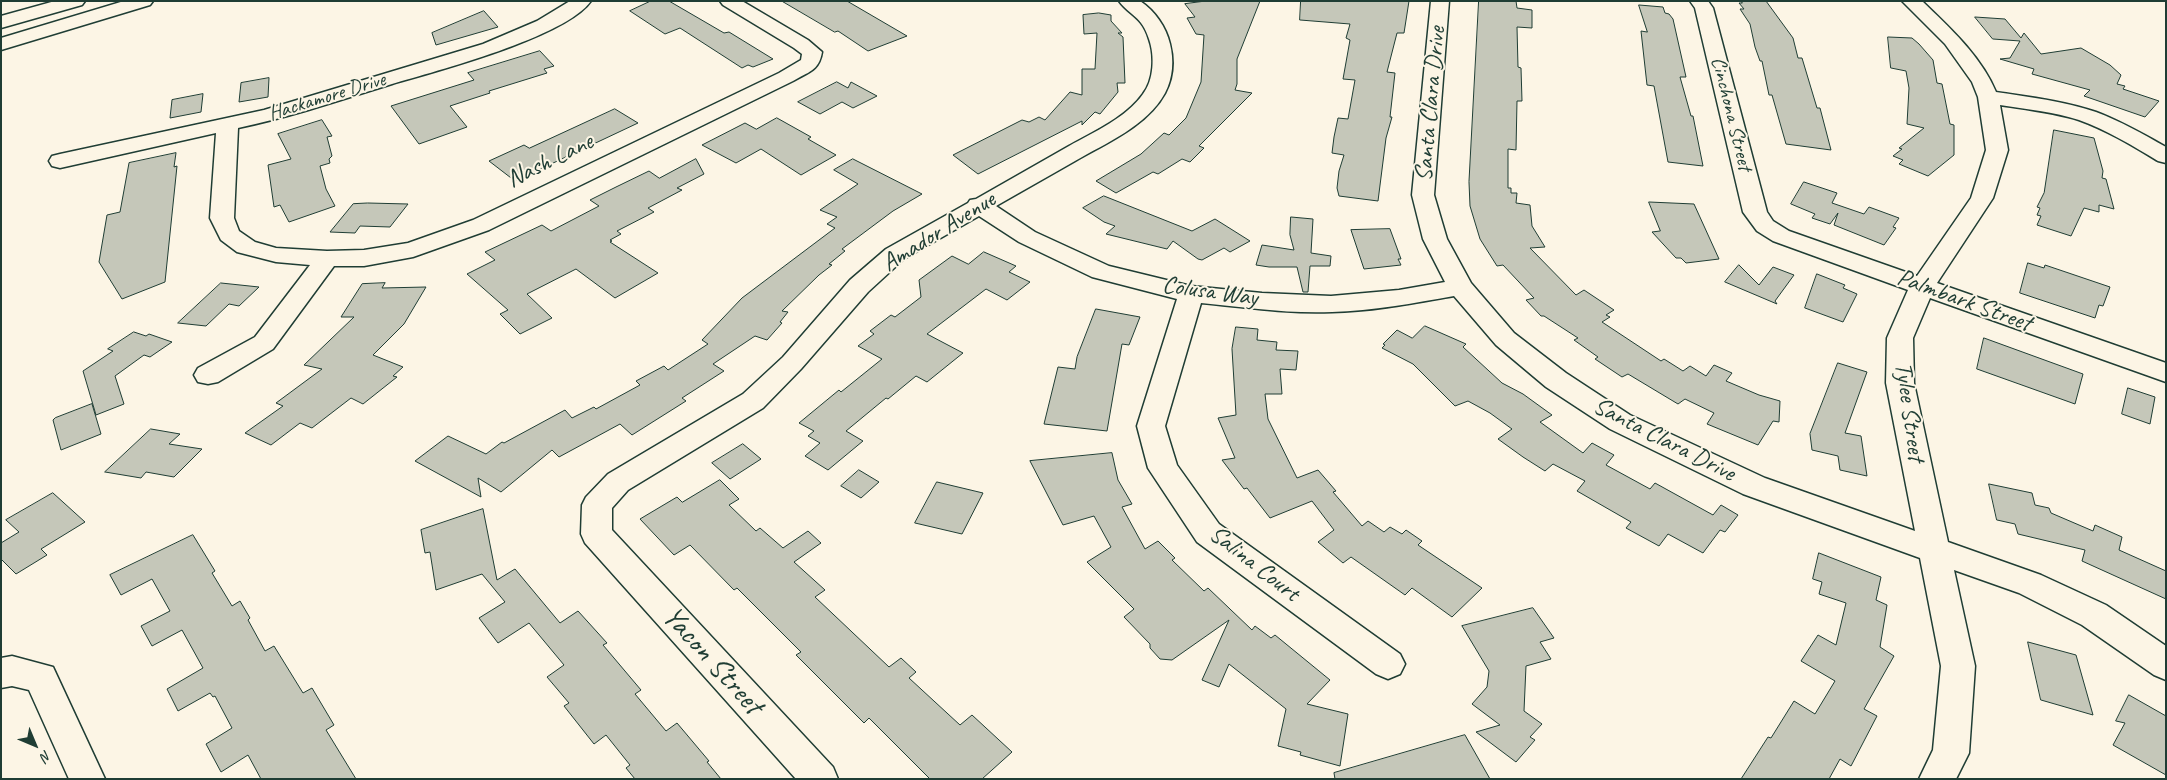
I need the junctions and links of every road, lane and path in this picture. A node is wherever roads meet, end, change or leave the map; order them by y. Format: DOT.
graph roads {
  1 [pos="15,1"];
  2 [pos="76,1"];
  3 [pos="144,1"];
  4 [pos="582,1"];
  5 [pos="729,1"];
  6 [pos="1128,1"];
  7 [pos="1440,1"];
  8 [pos="1699,1"];
  9 [pos="1911,1"];
  10 [pos="1,5"];
  11 [pos="1,22"];
  12 [pos="1,44"];
  13 [pos="1988,97"];
  14 [pos="226,126"];
  15 [pos="2166,156"];
  16 [pos="60,161"];
  17 [pos="978,205"];
  18 [pos="1765,226"];
  19 [pos="326,259"];
  20 [pos="1922,286"];
  21 [pos="1460,287"];
  22 [pos="1191,294"];
  23 [pos="2166,373"];
  24 [pos="208,375"];
  25 [pos="605,544"];
  26 [pos="1934,551"];
  27 [pos="1388,664"];
  28 [pos="2166,665"];
  29 [pos="1,673"];
  30 [pos="87,779"];
  31 [pos="820,779"];
  32 [pos="1938,779"];
  1 -- 10 [label="main road"];
  2 -- 11 [label="main road"];
  3 -- 12 [label="main road"];
  4 -- 14 [label="main road, Hackamore Drive"];
  5 -- 19 [label="main road, Nash Lane"];
  6 -- 17 [label="main road, Amador Avenue"];
  7 -- 21 [label="main road, Santa Clara Drive"];
  8 -- 18 [label="main road, Cinchona Street"];
  9 -- 13 [label="main road, Tylee Street"];
  13 -- 15 [label="main road"];
  13 -- 20 [label="main road, Tylee Street"];
  14 -- 16 [label="main road, Hackamore Drive"];
  14 -- 19 [label="main road"];
  17 -- 22 [label="main road, Colusa Way"];
  17 -- 25 [label="main road, Amador Avenue"];
  18 -- 20 [label="main road, Palmbark Street"];
  19 -- 24 [label="main road"];
  20 -- 23 [label="main road, Palmbark Street"];
  20 -- 26 [label="main road, Tylee Street"];
  21 -- 22 [label="main road, Colusa Way"];
  21 -- 26 [label="main road, Santa Clara Drive"];
  22 -- 27 [label="main road, Salina Court"];
  25 -- 31 [label="main road, Yacon Street"];
  26 -- 28 [label="main road, Santa Clara Drive"];
  26 -- 32 [label="main road, Tylee Street"];
  29 -- 30 [label="main road"];
}
